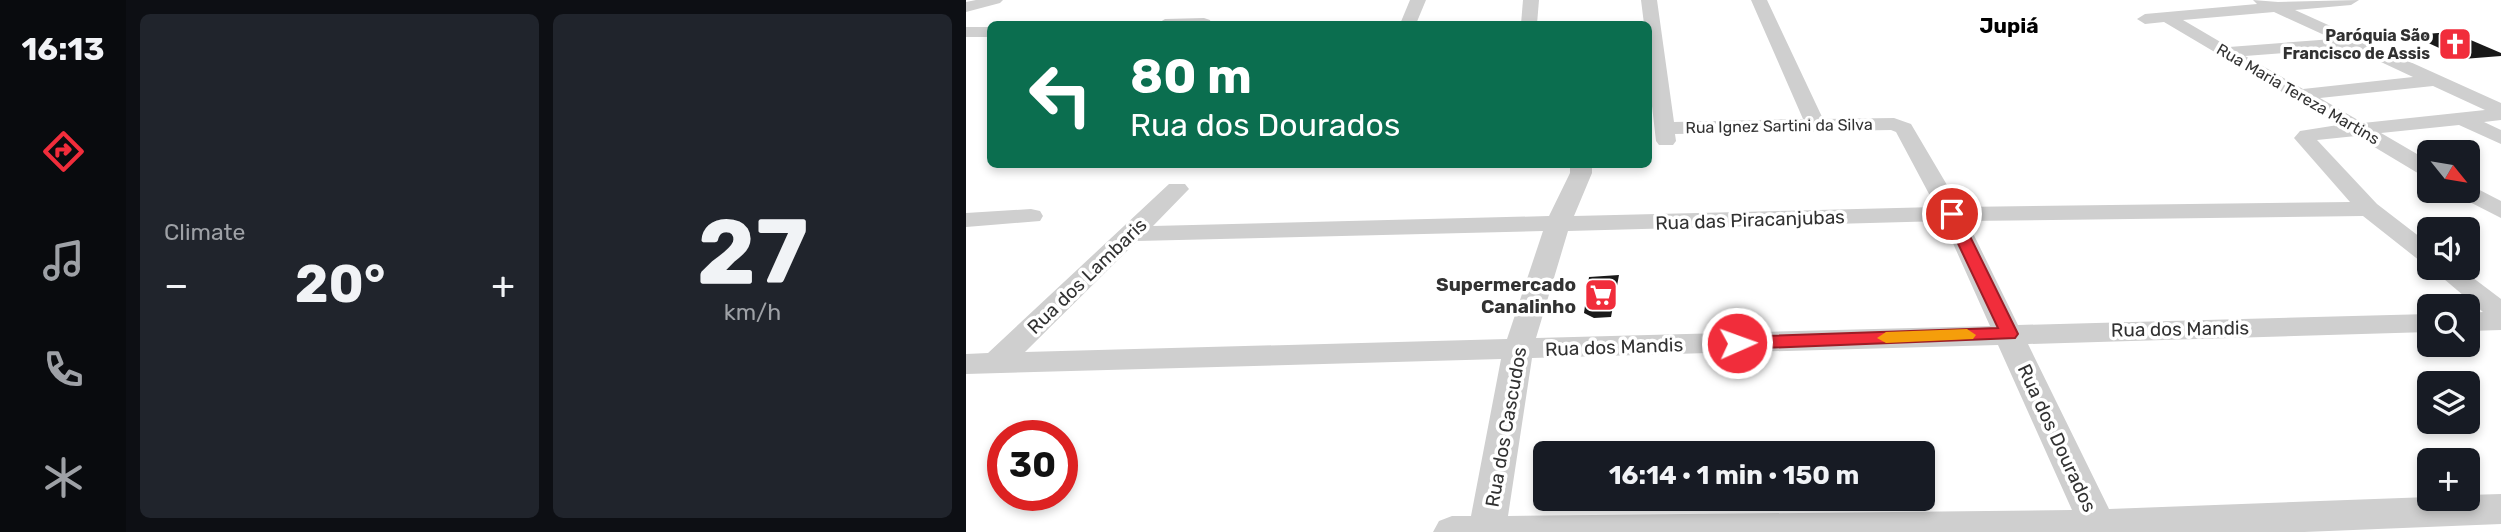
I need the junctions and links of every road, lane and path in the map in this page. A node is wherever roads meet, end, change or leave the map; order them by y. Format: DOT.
graph roads {
  1 [pos="995,0"];
  2 [pos="1418,0"];
  3 [pos="1531,0"];
  4 [pos="1649,0"];
  5 [pos="1658,0"];
  6 [pos="1759,0"];
  7 [pos="2153,0"];
  8 [pos="2351,0"];
  9 [pos="2269,4"];
  10 [pos="966,7"];
  11 [pos="2174,17"];
  12 [pos="2145,19"];
  13 [pos="1409,21"];
  14 [pos="1530,21"];
  15 [pos="1652,21"];
  16 [pos="1652,25"];
  17 [pos="987,32"];
  18 [pos="966,33"];
  19 [pos="2389,39"];
  20 [pos="2353,43"];
  21 [pos="2226,52"];
  22 [pos="2434,80"];
  23 [pos="2300,95"];
  24 [pos="2501,112"];
  25 [pos="2462,118"];
  26 [pos="1894,124"];
  27 [pos="1815,127"];
  28 [pos="2358,129"];
  29 [pos="1665,134"];
  30 [pos="2501,138"];
  31 [pos="2309,146"];
  32 [pos="2417,163"];
  33 [pos="1581,168"];
  34 [pos="1177,189"];
  35 [pos="2480,199"];
  36 [pos="2369,209"];
  37 [pos="2501,211"];
  38 [pos="1952,214"];
  39 [pos="1031,216"];
  40 [pos="966,220"];
  41 [pos="1556,226"];
  42 [pos="1130,234"];
  43 [pos="2417,247"];
  44 [pos="2459,280"];
  45 [pos="2501,313"];
  46 [pos="2501,321"];
  47 [pos="2480,322"];
  48 [pos="2417,323"];
  49 [pos="2009,334"];
  50 [pos="1518,350"];
  51 [pos="997,362"];
  52 [pos="966,364"];
  53 [pos="2501,509"];
  54 [pos="2099,528"];
  55 [pos="1475,531"];
  1 -- 10 [label="street"];
  2 -- 13 [label="street"];
  3 -- 14 [label="street"];
  4 -- 5 [label="street"];
  4 -- 15 [label="street"];
  6 -- 27 [label="street"];
  7 -- 11 [label="street, Rua Maria Tereza Martins"];
  8 -- 9 [label="street"];
  9 -- 11 [label="street"];
  9 -- 20 [label="street"];
  11 -- 12 [label="street"];
  11 -- 21 [label="street, Rua Maria Tereza Martins"];
  16 -- 29 [label="street"];
  17 -- 18 [label="street"];
  19 -- 20 [label="street"];
  20 -- 21 [label="street"];
  20 -- 22 [label="street"];
  21 -- 23 [label="street, Rua Maria Tereza Martins"];
  22 -- 23 [label="street"];
  22 -- 24 [label="street"];
  23 -- 28 [label="street, Rua Maria Tereza Martins"];
  24 -- 25 [label="street"];
  25 -- 28 [label="street"];
  25 -- 30 [label="street"];
  26 -- 27 [label="street, Rua Ignez Sartini da Silva"];
  26 -- 38 [label="street, Rua dos Dourados"];
  27 -- 29 [label="street, Rua Ignez Sartini da Silva"];
  28 -- 31 [label="street"];
  28 -- 32 [label="street, Rua Maria Tereza Martins"];
  31 -- 36 [label="street"];
  33 -- 41 [label="street, Rua dos Cascudos"];
  34 -- 42 [label="street, Rua dos Lambaris"];
  35 -- 37 [label="street"];
  36 -- 38 [label="street, Rua das Piracanjubas"];
  36 -- 43 [label="street"];
  38 -- 41 [label="street, Rua das Piracanjubas"];
  38 -- 49 [label="street, Rua dos Dourados"];
  39 -- 40 [label="street"];
  41 -- 42 [label="street, Rua das Piracanjubas"];
  41 -- 50 [label="street, Rua dos Cascudos"];
  42 -- 51 [label="street, Rua dos Lambaris"];
  44 -- 45 [label="street"];
  46 -- 47 [label="street"];
  48 -- 49 [label="street, Rua dos Mandis"];
  49 -- 50 [label="street, Rua dos Mandis"];
  49 -- 54 [label="street, Rua dos Dourados"];
  50 -- 51 [label="street, Rua dos Mandis"];
  50 -- 55 [label="street, Rua dos Cascudos"];
  51 -- 52 [label="street, Rua dos Mandis"];
  53 -- 54 [label="street"];
  54 -- 55 [label="street"];
}
